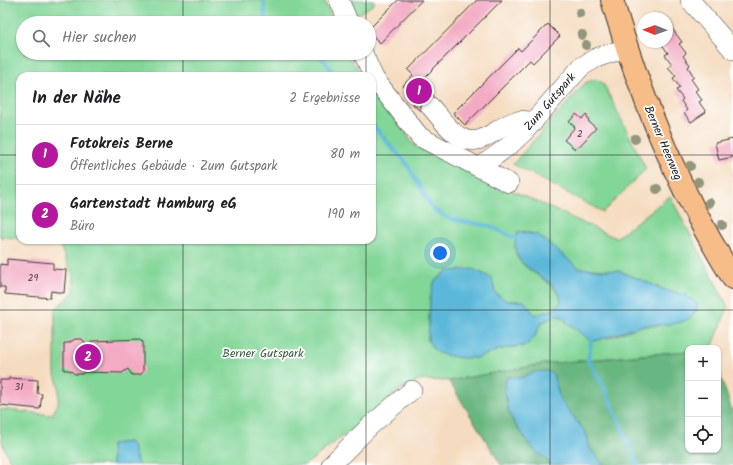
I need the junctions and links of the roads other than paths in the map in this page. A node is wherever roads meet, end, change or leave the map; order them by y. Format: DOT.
graph roads {
  1 [pos="339,0"];
  2 [pos="612,0"];
  3 [pos="690,0"];
  4 [pos="346,16"];
  5 [pos="626,48"];
  6 [pos="733,50"];
  7 [pos="365,60"];
  8 [pos="371,72"];
  9 [pos="376,81"];
  10 [pos="430,106"];
  11 [pos="533,123"];
  12 [pos="480,167"];
  13 [pos="509,182"];
  14 [pos="733,278"];
  15 [pos="412,390"];
  16 [pos="331,465"];
  1 -- 4 [label="street"];
  2 -- 5 [label="main road, Berner Heerweg"];
  3 -- 6 [label="street"];
  5 -- 11 [label="street, Zum Gutspark"];
  5 -- 14 [label="main road, Berner Heerweg"];
  7 -- 8 [label="street"];
  9 -- 12 [label="street"];
  10 -- 11 [label="street"];
  11 -- 12 [label="street, Zum Gutspark"];
  12 -- 13 [label="street"];
  15 -- 16 [label="street"];
}
